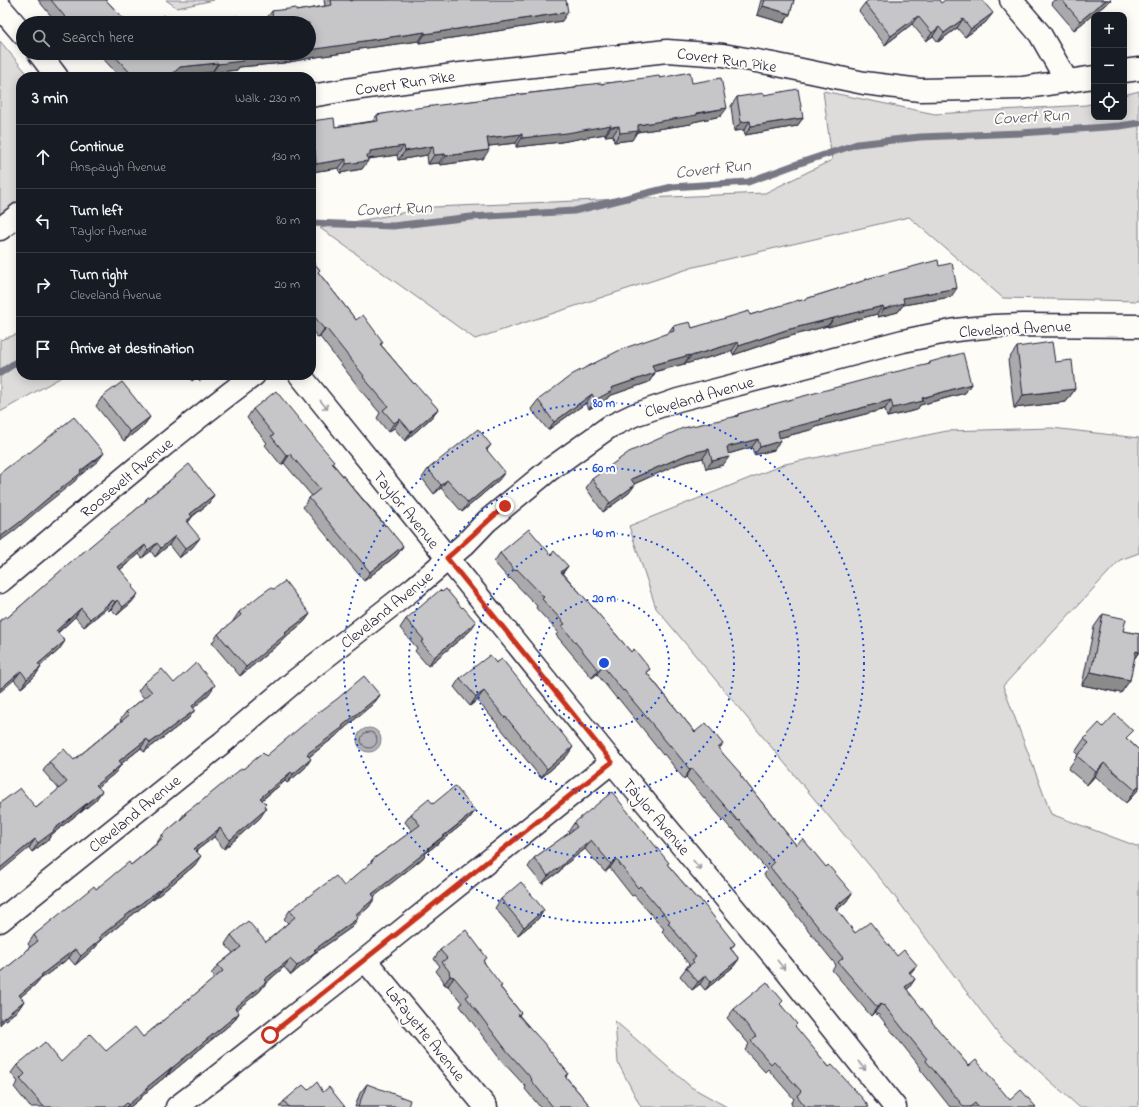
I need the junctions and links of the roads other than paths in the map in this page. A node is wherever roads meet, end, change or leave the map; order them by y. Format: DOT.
graph roads {
  1 [pos="1011,0"];
  2 [pos="0,7"];
  3 [pos="16,26"];
  4 [pos="44,60"];
  5 [pos="1139,69"];
  6 [pos="1127,71"];
  7 [pos="53,72"];
  8 [pos="1091,77"];
  9 [pos="1067,81"];
  10 [pos="316,95"];
  11 [pos="16,217"];
  12 [pos="0,229"];
  13 [pos="1139,326"];
  14 [pos="248,380"];
  15 [pos="304,380"];
  16 [pos="447,558"];
  17 [pos="0,582"];
  18 [pos="612,762"];
  19 [pos="0,921"];
  20 [pos="365,960"];
  21 [pos="177,1107"];
  22 [pos="486,1107"];
  23 [pos="895,1107"];
  1 -- 9 [label="street"];
  2 -- 3 [label="street"];
  4 -- 7 [label="street"];
  5 -- 6 [label="street"];
  8 -- 9 [label="street, Covert Run Pike"];
  9 -- 10 [label="street, Covert Run Pike"];
  11 -- 12 [label="street"];
  13 -- 16 [label="street, Cleveland Avenue"];
  14 -- 17 [label="street, Roosevelt Avenue"];
  15 -- 16 [label="street, Taylor Avenue, one-way"];
  16 -- 18 [label="street, Taylor Avenue"];
  16 -- 19 [label="street, Cleveland Avenue"];
  18 -- 20 [label="street"];
  18 -- 23 [label="street, Taylor Avenue, one-way"];
  20 -- 21 [label="street"];
  20 -- 22 [label="street, Lafayette Avenue"];
}
